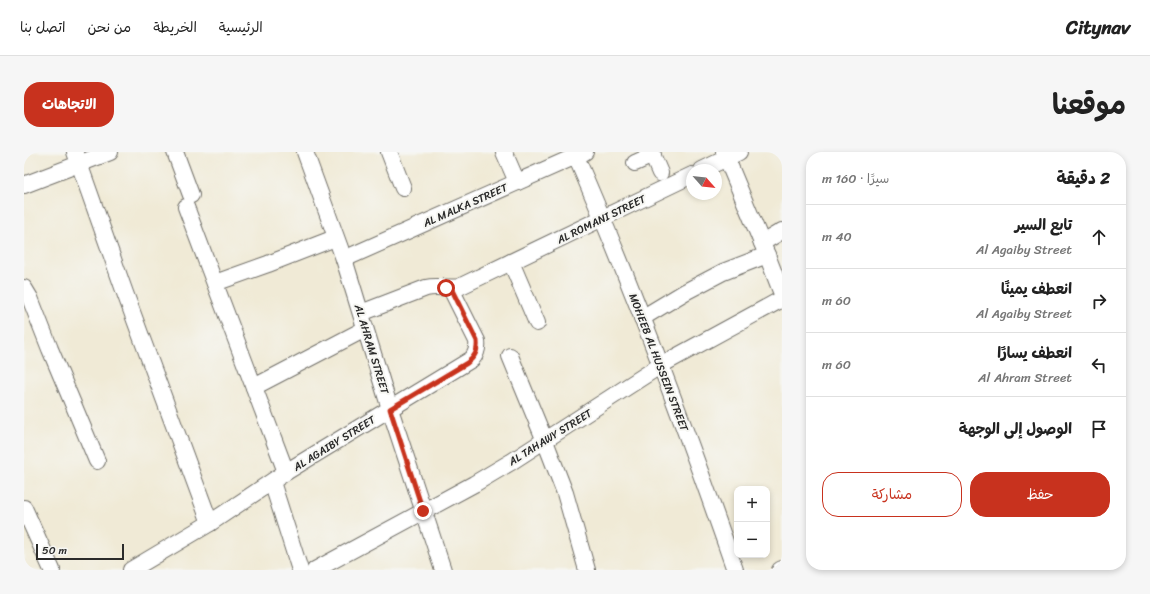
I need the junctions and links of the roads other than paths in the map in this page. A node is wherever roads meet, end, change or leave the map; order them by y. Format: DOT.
graph roads {
  1 [pos="110,152"];
  2 [pos="175,152"];
  3 [pos="389,152"];
  4 [pos="504,152"];
  5 [pos="308,153"];
  6 [pos="578,153"];
  7 [pos="652,154"];
  8 [pos="730,154"];
  9 [pos="77,158"];
  10 [pos="635,163"];
  11 [pos="712,164"];
  12 [pos="660,174"];
  13 [pos="686,178"];
  14 [pos="517,182"];
  15 [pos="24,185"];
  16 [pos="403,188"];
  17 [pos="602,218"];
  18 [pos="782,232"];
  19 [pos="335,238"];
  20 [pos="765,249"];
  21 [pos="344,259"];
  22 [pos="511,262"];
  23 [pos="215,283"];
  24 [pos="24,288"];
  25 [pos="451,288"];
  26 [pos="782,294"];
  27 [pos="782,299"];
  28 [pos="361,313"];
  29 [pos="642,318"];
  30 [pos="537,323"];
  31 [pos="365,329"];
  32 [pos="510,356"];
  33 [pos="661,365"];
  34 [pos="254,387"];
  35 [pos="390,409"];
  36 [pos="545,441"];
  37 [pos="97,461"];
  38 [pos="286,472"];
  39 [pos="272,482"];
  40 [pos="24,508"];
  41 [pos="423,511"];
  42 [pos="210,523"];
  43 [pos="52,570"];
  44 [pos="131,570"];
  45 [pos="300,570"];
  46 [pos="315,570"];
  47 [pos="443,570"];
  48 [pos="587,570"];
  49 [pos="736,570"];
  1 -- 9 [label="street"];
  2 -- 23 [label="street"];
  3 -- 16 [label="street"];
  4 -- 14 [label="street"];
  5 -- 19 [label="street, AL AHRAM STREET"];
  6 -- 14 [label="street, AL MALKA STREET"];
  6 -- 17 [label="street, MOHEEB AL HUSSEIN STREET"];
  7 -- 10 [label="street"];
  7 -- 12 [label="street"];
  8 -- 11 [label="street"];
  8 -- 20 [label="street"];
  9 -- 15 [label="street"];
  9 -- 42 [label="street"];
  13 -- 17 [label="street, AL ROMANI STREET"];
  14 -- 21 [label="street, AL MALKA STREET"];
  17 -- 22 [label="street, AL ROMANI STREET"];
  17 -- 29 [label="street, MOHEEB AL HUSSEIN STREET"];
  18 -- 20 [label="street"];
  19 -- 21 [label="street, AL AHRAM STREET"];
  19 -- 23 [label="street"];
  20 -- 26 [label="street"];
  20 -- 29 [label="street"];
  21 -- 28 [label="street, AL AHRAM STREET"];
  22 -- 25 [label="street, AL ROMANI STREET"];
  22 -- 30 [label="street"];
  23 -- 34 [label="street"];
  24 -- 37 [label="street"];
  25 -- 28 [label="street, AL ROMANI STREET"];
  25 -- 35 [label="street, AL AGAIBY STREET"];
  27 -- 33 [label="street, AL TAHAWY STREET"];
  28 -- 31 [label="street, AL AHRAM STREET"];
  29 -- 33 [label="street, MOHEEB AL HUSSEIN STREET"];
  31 -- 34 [label="street"];
  31 -- 35 [label="street, AL AHRAM STREET"];
  32 -- 36 [label="street"];
  33 -- 36 [label="street, AL TAHAWY STREET"];
  33 -- 49 [label="street, MOHEEB AL HUSSEIN STREET"];
  34 -- 38 [label="street"];
  35 -- 38 [label="street, AL AGAIBY STREET"];
  35 -- 41 [label="street, AL AHRAM STREET"];
  36 -- 41 [label="street, AL TAHAWY STREET"];
  36 -- 48 [label="street"];
  38 -- 39 [label="street, AL AGAIBY STREET"];
  39 -- 42 [label="street, AL AGAIBY STREET"];
  39 -- 45 [label="street"];
  40 -- 43 [label="street"];
  41 -- 46 [label="street, AL TAHAWY STREET"];
  41 -- 47 [label="street, AL AHRAM STREET"];
  42 -- 44 [label="street, AL AGAIBY STREET"];
}
